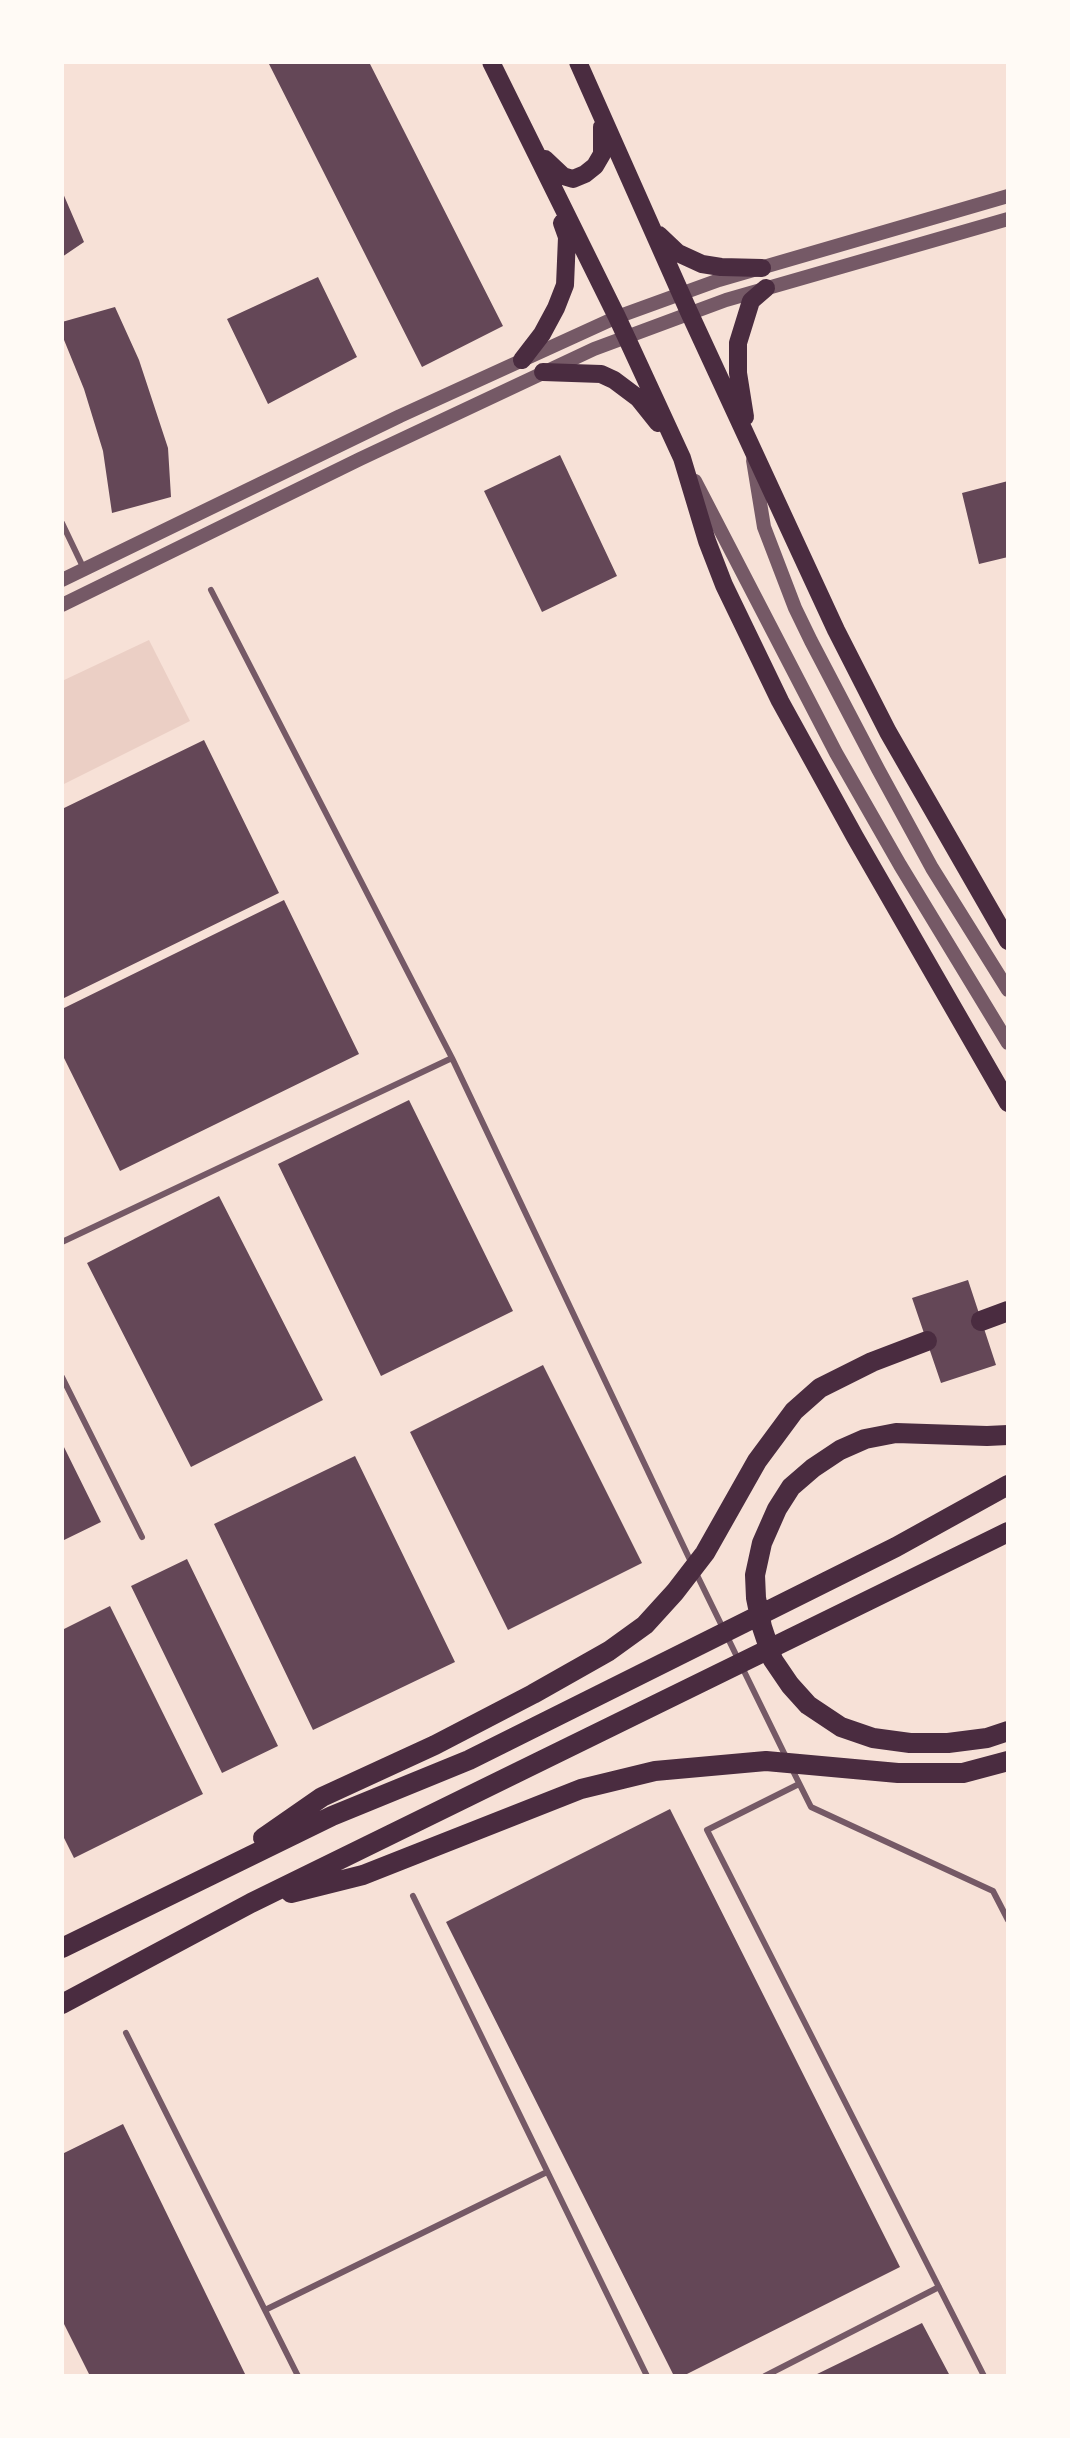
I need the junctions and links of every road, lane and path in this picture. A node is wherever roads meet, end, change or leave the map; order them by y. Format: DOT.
graph roads {
  1 [pos="491,62"];
  2 [pos="578,62"];
  3 [pos="601,117"];
  4 [pos="533,145"];
  5 [pos="1008,196"];
  6 [pos="1008,219"];
  7 [pos="648,223"];
  8 [pos="762,268"];
  9 [pos="766,288"];
  10 [pos="681,293"];
  11 [pos="689,312"];
  12 [pos="617,317"];
  13 [pos="625,336"];
  14 [pos="522,360"];
  15 [pos="543,372"];
  16 [pos="751,447"];
  17 [pos="682,458"];
  18 [pos="62,523"];
  19 [pos="84,569"];
  20 [pos="62,580"];
  21 [pos="211,590"];
  22 [pos="62,605"];
  23 [pos="1008,941"];
  24 [pos="1008,990"];
  25 [pos="1008,1043"];
  26 [pos="452,1058"];
  27 [pos="1008,1103"];
  28 [pos="62,1242"];
  29 [pos="1008,1311"];
  30 [pos="981,1321"];
  31 [pos="927,1341"];
  32 [pos="62,1377"];
  33 [pos="1008,1435"];
  34 [pos="1008,1485"];
  35 [pos="1008,1535"];
  36 [pos="142,1537"];
  37 [pos="1008,1731"];
  38 [pos="1008,1761"];
  39 [pos="799,1784"];
  40 [pos="214,1872"];
  41 [pos="413,1896"];
  42 [pos="251,1903"];
  43 [pos="1008,1920"];
  44 [pos="62,1948"];
  45 [pos="62,2004"];
  46 [pos="126,2033"];
  47 [pos="547,2172"];
  48 [pos="939,2287"];
  49 [pos="265,2310"];
  50 [pos="298,2376"];
  51 [pos="647,2376"];
  52 [pos="765,2376"];
  53 [pos="984,2376"];
  1 -- 4 [label="main road"];
  2 -- 3 [label="main road"];
  3 -- 4 [label="main road"];
  3 -- 7 [label="main road"];
  4 -- 12 [label="main road"];
  4 -- 14 [label="main road"];
  5 -- 8 [label="street"];
  6 -- 9 [label="street"];
  7 -- 8 [label="main road"];
  7 -- 10 [label="main road"];
  8 -- 10 [label="street"];
  9 -- 11 [label="street"];
  9 -- 16 [label="main road"];
  10 -- 11 [label="main road"];
  10 -- 12 [label="street"];
  11 -- 13 [label="street"];
  11 -- 16 [label="main road"];
  12 -- 13 [label="main road"];
  12 -- 14 [label="street"];
  13 -- 15 [label="street"];
  13 -- 17 [label="main road"];
  14 -- 19 [label="street"];
  15 -- 17 [label="main road"];
  15 -- 22 [label="street"];
  16 -- 23 [label="main road"];
  16 -- 24 [label="street"];
  17 -- 25 [label="street"];
  17 -- 27 [label="main road"];
  18 -- 19 [label="lane"];
  19 -- 20 [label="street"];
  21 -- 26 [label="lane"];
  26 -- 28 [label="lane"];
  26 -- 39 [label="lane"];
  29 -- 30 [label="highway"];
  31 -- 40 [label="highway"];
  32 -- 36 [label="lane"];
  33 -- 37 [label="highway"];
  34 -- 40 [label="highway"];
  35 -- 42 [label="highway"];
  38 -- 42 [label="highway"];
  39 -- 43 [label="lane"];
  39 -- 48 [label="lane"];
  40 -- 44 [label="highway"];
  41 -- 47 [label="lane"];
  42 -- 45 [label="highway"];
  46 -- 49 [label="lane"];
  47 -- 49 [label="lane"];
  47 -- 51 [label="lane"];
  48 -- 52 [label="lane"];
  48 -- 53 [label="lane"];
  49 -- 50 [label="lane"];
}
